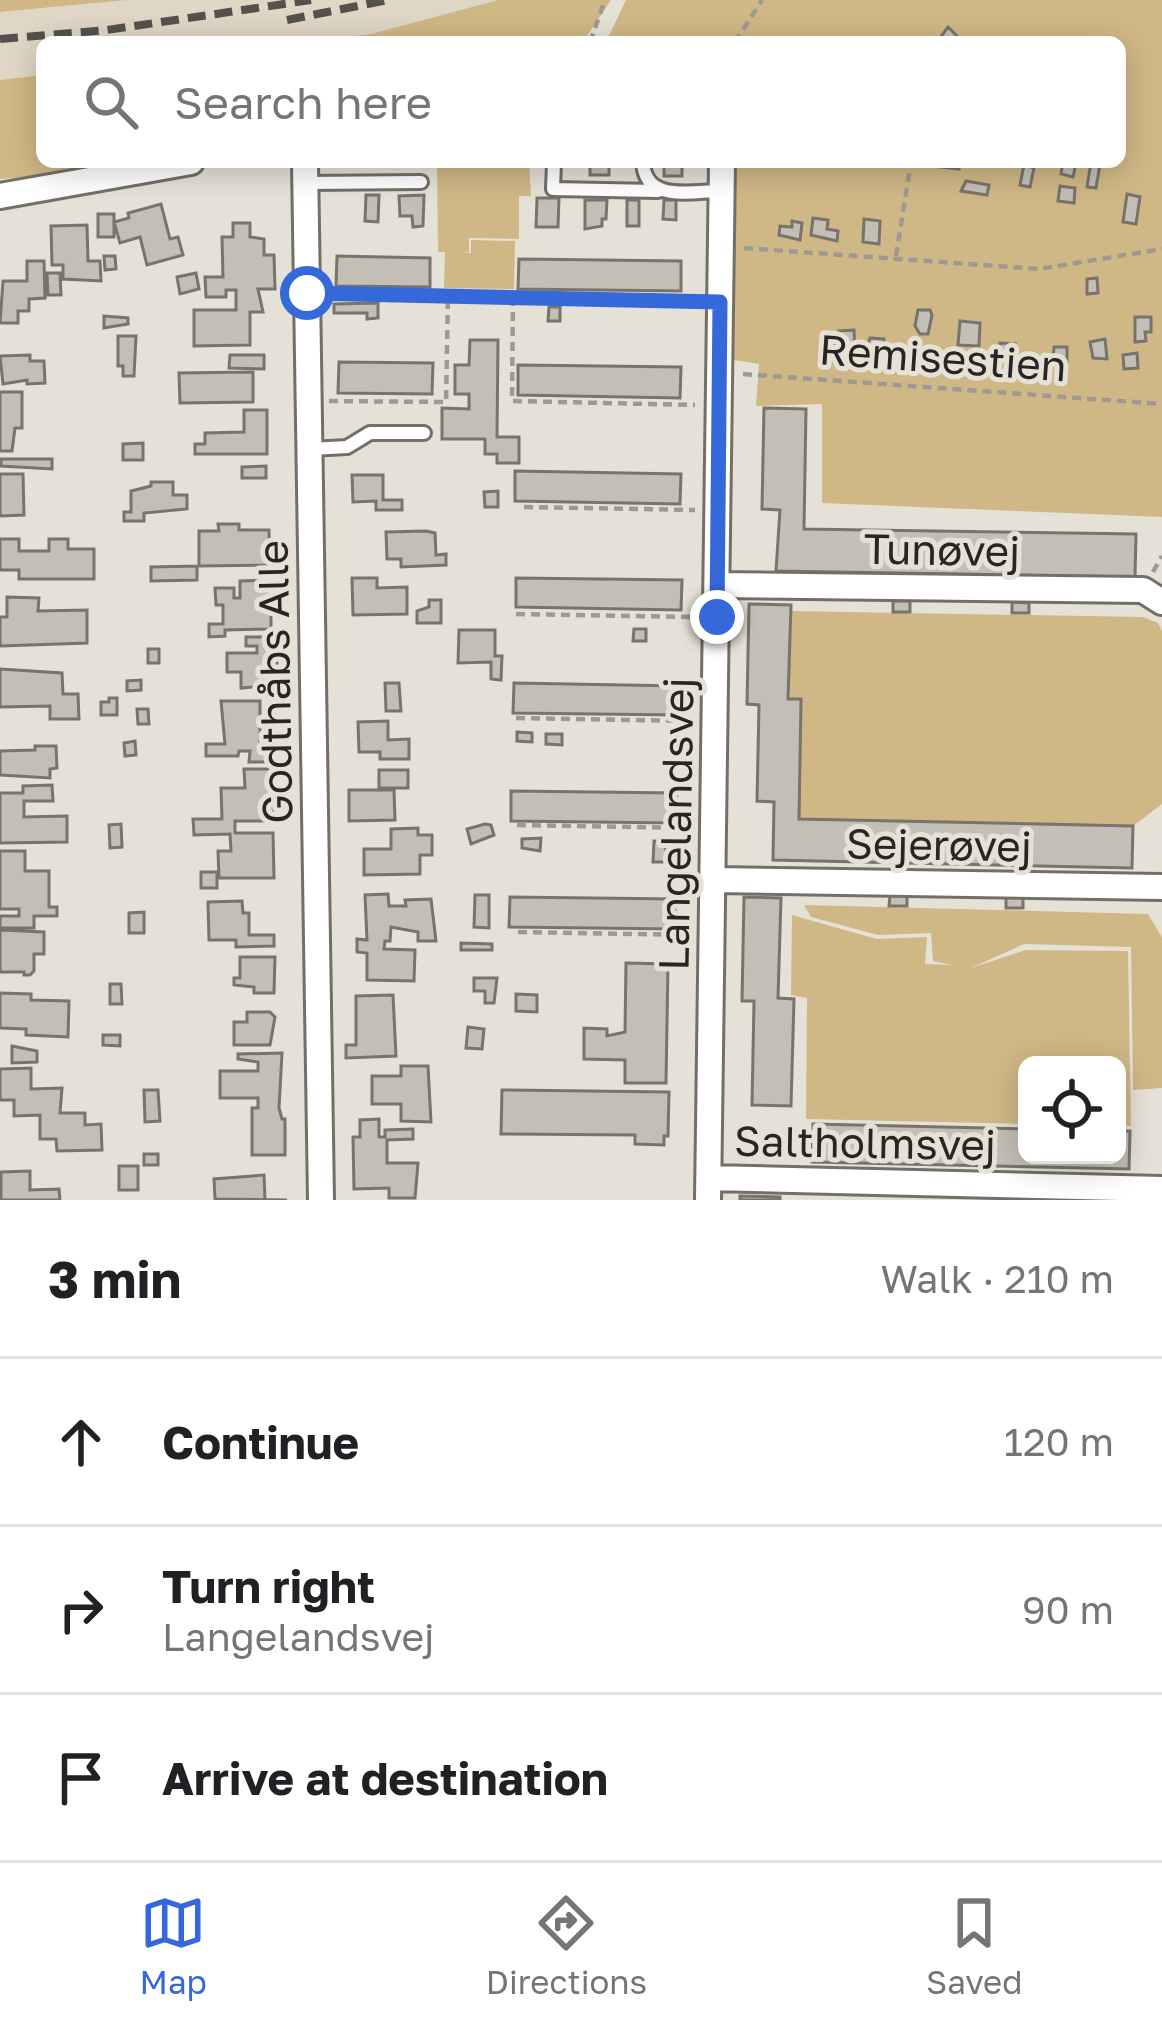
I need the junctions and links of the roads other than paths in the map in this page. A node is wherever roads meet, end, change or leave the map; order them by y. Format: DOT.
graph roads {
  1 [pos="157,168"];
  2 [pos="554,168"];
  3 [pos="645,168"];
  4 [pos="722,168"];
  5 [pos="305,172"];
  6 [pos="422,182"];
  7 [pos="658,191"];
  8 [pos="721,191"];
  9 [pos="0,196"];
  10 [pos="424,433"];
  11 [pos="310,448"];
  12 [pos="718,585"];
  13 [pos="1162,602"];
  14 [pos="714,880"];
  15 [pos="1162,887"];
  16 [pos="709,1189"];
  17 [pos="1162,1189"];
  18 [pos="321,1200"];
  1 -- 9 [label="street"];
  2 -- 7 [label="lane"];
  3 -- 7 [label="lane"];
  4 -- 8 [label="street, Langelandsvej"];
  5 -- 6 [label="lane"];
  5 -- 11 [label="street, Godthåbs Alle"];
  7 -- 8 [label="lane"];
  8 -- 12 [label="street, Langelandsvej"];
  10 -- 11 [label="lane"];
  11 -- 18 [label="street, Godthåbs Alle"];
  12 -- 13 [label="street, Tunøvej"];
  12 -- 14 [label="street, Langelandsvej"];
  14 -- 15 [label="street, Sejerøvej"];
  14 -- 16 [label="street, Langelandsvej"];
  16 -- 17 [label="street, Saltholmsvej"];
}
